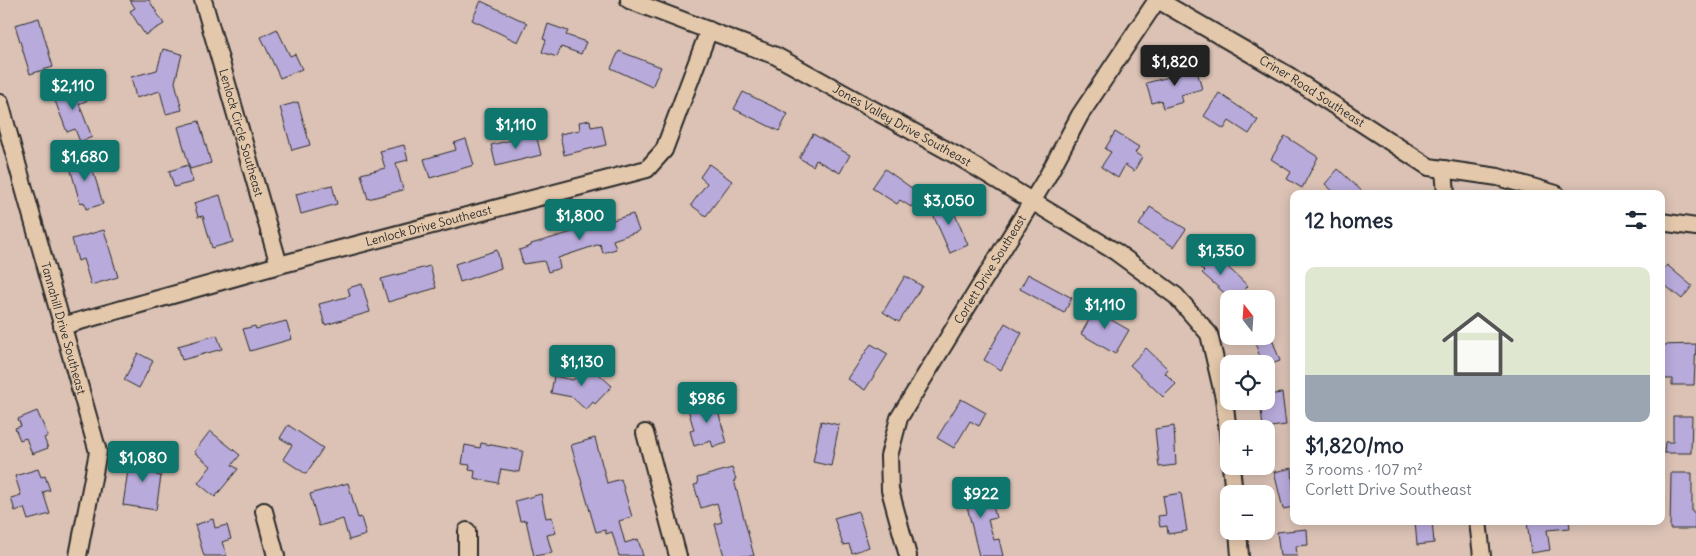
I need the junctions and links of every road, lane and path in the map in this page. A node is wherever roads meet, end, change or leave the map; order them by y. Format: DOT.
graph roads {
  1 [pos="203,0"];
  2 [pos="629,0"];
  3 [pos="1158,0"];
  4 [pos="708,30"];
  5 [pos="0,104"];
  6 [pos="1444,169"];
  7 [pos="1446,190"];
  8 [pos="1542,190"];
  9 [pos="1032,201"];
  10 [pos="1665,223"];
  11 [pos="1696,227"];
  12 [pos="280,265"];
  13 [pos="62,326"];
  14 [pos="1227,420"];
  15 [pos="645,433"];
  16 [pos="264,511"];
  17 [pos="1478,525"];
  18 [pos="467,531"];
  19 [pos="1239,540"];
  20 [pos="78,556"];
  21 [pos="276,556"];
  22 [pos="466,556"];
  23 [pos="678,556"];
  24 [pos="908,556"];
  25 [pos="1240,556"];
  26 [pos="1482,556"];
  1 -- 12 [label="street, Lenlock Circle Southeast"];
  2 -- 4 [label="street, Jones Valley Drive Southeast"];
  3 -- 6 [label="street, Criner Road Southeast"];
  3 -- 9 [label="street, Corlett Drive Southeast"];
  4 -- 9 [label="street, Jones Valley Drive Southeast"];
  4 -- 12 [label="street, Lenlock Drive Southeast"];
  5 -- 13 [label="street, Tannahill Drive Southeast"];
  6 -- 7 [label="street"];
  6 -- 8 [label="street, Criner Road Southeast"];
  9 -- 14 [label="street, Jones Valley Drive Southeast"];
  9 -- 24 [label="street, Corlett Drive Southeast"];
  10 -- 11 [label="street"];
  12 -- 13 [label="street, Lenlock Drive Southeast"];
  13 -- 20 [label="street, Tannahill Drive Southeast"];
  15 -- 23 [label="street"];
  16 -- 21 [label="street"];
  17 -- 26 [label="street"];
  18 -- 22 [label="street"];
  19 -- 25 [label="street"];
}
